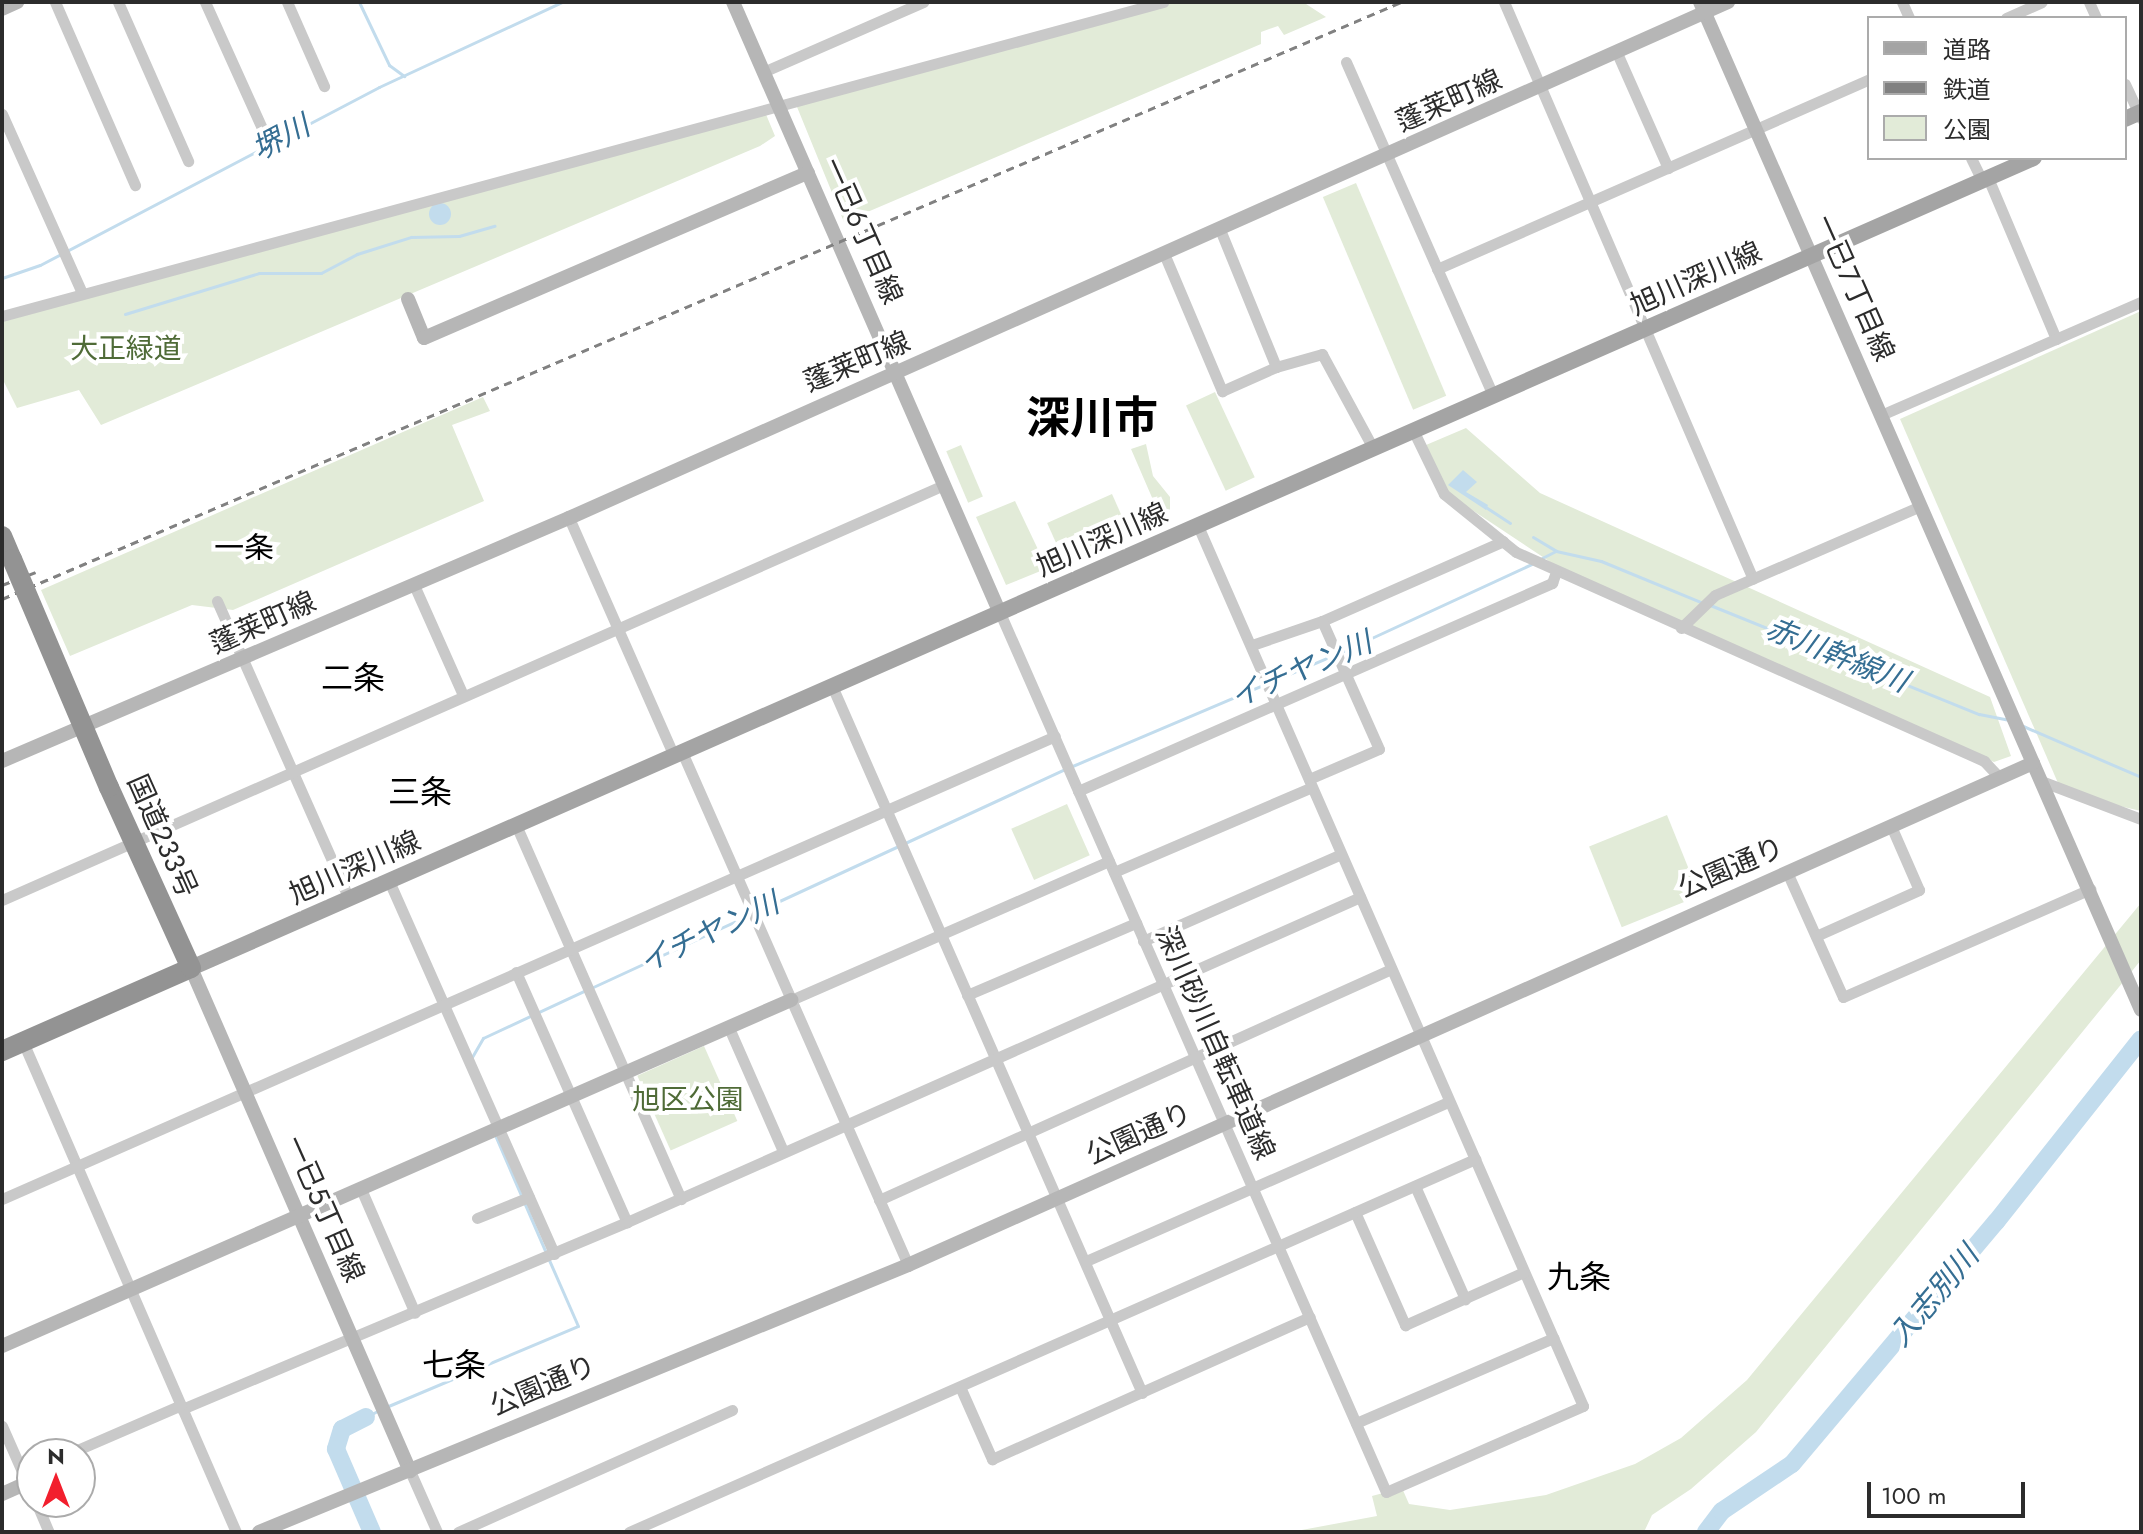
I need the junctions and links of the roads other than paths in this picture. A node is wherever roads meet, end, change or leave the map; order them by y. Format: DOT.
graph roads {
  1 [pos="17,2"];
  2 [pos="55,2"];
  3 [pos="118,2"];
  4 [pos="205,2"];
  5 [pos="287,2"];
  6 [pos="733,2"];
  7 [pos="923,2"];
  8 [pos="1163,2"];
  9 [pos="1504,2"];
  10 [pos="1728,2"];
  11 [pos="2042,2"];
  12 [pos="1702,7"];
  13 [pos="2,9"];
  14 [pos="2010,16"];
  15 [pos="1617,53"];
  16 [pos="1346,62"];
  17 [pos="763,72"];
  18 [pos="1867,80"];
  19 [pos="324,86"];
  20 [pos="1539,90"];
  21 [pos="2127,90"];
  22 [pos="779,104"];
  23 [pos="2,114"];
  24 [pos="2136,116"];
  25 [pos="262,128"];
  26 [pos="1756,129"];
  27 [pos="1390,157"];
  28 [pos="1972,160"];
  29 [pos="2030,160"];
  30 [pos="188,161"];
  31 [pos="1668,168"];
  32 [pos="808,173"];
  33 [pos="1985,180"];
  34 [pos="135,185"];
  35 [pos="1588,203"];
  36 [pos="1221,232"];
  37 [pos="1165,256"];
  38 [pos="1811,256"];
  39 [pos="1437,269"];
  40 [pos="82,293"];
  41 [pos="408,299"];
  42 [pos="2141,302"];
  43 [pos="2,316"];
  44 [pos="1643,331"];
  45 [pos="2056,339"];
  46 [pos="1276,367"];
  47 [pos="895,374"];
  48 [pos="1493,396"];
  49 [pos="1881,415"];
  50 [pos="1413,430"];
  51 [pos="1373,448"];
  52 [pos="944,485"];
  53 [pos="1921,506"];
  54 [pos="569,518"];
  55 [pos="1198,526"];
  56 [pos="2,536"];
  57 [pos="1503,541"];
  58 [pos="1556,572"];
  59 [pos="1753,579"];
  60 [pos="414,585"];
  61 [pos="217,601"];
  62 [pos="1000,613"];
  63 [pos="1322,621"];
  64 [pos="618,627"];
  65 [pos="1681,628"];
  66 [pos="1252,645"];
  67 [pos="243,661"];
  68 [pos="1344,672"];
  69 [pos="832,686"];
  70 [pos="463,695"];
  71 [pos="1278,703"];
  72 [pos="1055,736"];
  73 [pos="678,754"];
  74 [pos="2,761"];
  75 [pos="2033,763"];
  76 [pos="292,771"];
  77 [pos="1999,777"];
  78 [pos="2041,781"];
  79 [pos="1311,783"];
  80 [pos="1078,791"];
  81 [pos="887,810"];
  82 [pos="2141,819"];
  83 [pos="516,825"];
  84 [pos="1891,826"];
  85 [pos="134,839"];
  86 [pos="1341,854"];
  87 [pos="1111,867"];
  88 [pos="1787,872"];
  89 [pos="737,875"];
  90 [pos="389,881"];
  91 [pos="2090,889"];
  92 [pos="1360,897"];
  93 [pos="349,899"];
  94 [pos="2,900"];
  95 [pos="1136,923"];
  96 [pos="940,934"];
  97 [pos="1816,936"];
  98 [pos="1143,941"];
  99 [pos="571,949"];
  100 [pos="191,968"];
  101 [pos="1391,969"];
  102 [pos="516,972"];
  103 [pos="1163,983"];
  104 [pos="967,995"];
  105 [pos="791,1000"];
  106 [pos="444,1004"];
  107 [pos="2141,1010"];
  108 [pos="729,1028"];
  109 [pos="1419,1033"];
  110 [pos="23,1042"];
  111 [pos="2,1051"];
  112 [pos="994,1058"];
  113 [pos="1195,1059"];
  114 [pos="625,1073"];
  115 [pos="244,1091"];
  116 [pos="571,1097"];
  117 [pos="1449,1102"];
  118 [pos="845,1124"];
  119 [pos="1225,1124"];
  120 [pos="499,1128"];
  121 [pos="1029,1134"];
  122 [pos="783,1151"];
  123 [pos="1475,1159"];
  124 [pos="76,1167"];
  125 [pos="1415,1186"];
  126 [pos="1253,1188"];
  127 [pos="361,1189"];
  128 [pos="529,1197"];
  129 [pos="2,1199"];
  130 [pos="681,1199"];
  131 [pos="1058,1199"];
  132 [pos="879,1200"];
  133 [pos="1355,1212"];
  134 [pos="299,1216"];
  135 [pos="477,1218"];
  136 [pos="627,1222"];
  137 [pos="1279,1247"];
  138 [pos="554,1254"];
  139 [pos="1086,1261"];
  140 [pos="908,1265"];
  141 [pos="1524,1272"];
  142 [pos="131,1290"];
  143 [pos="1465,1299"];
  144 [pos="415,1313"];
  145 [pos="1310,1317"];
  146 [pos="1111,1322"];
  147 [pos="351,1337"];
  148 [pos="1553,1338"];
  149 [pos="2,1346"];
  150 [pos="961,1389"];
  151 [pos="1142,1393"];
  152 [pos="182,1407"];
  153 [pos="732,1410"];
  154 [pos="1356,1423"];
  155 [pos="2,1426"];
  156 [pos="96,1442"];
  157 [pos="16,1454"];
  158 [pos="410,1471"];
  159 [pos="236,1532"];
  160 [pos="259,1532"];
  161 [pos="437,1532"];
  162 [pos="458,1532"];
  163 [pos="629,1532"];
  1 -- 13 [label="street"];
  2 -- 34 [label="street"];
  3 -- 30 [label="street"];
  4 -- 25 [label="street"];
  5 -- 19 [label="street"];
  6 -- 17 [label="street, 一已６丁目線"];
  7 -- 17 [label="street"];
  8 -- 22 [label="street"];
  9 -- 20 [label="street"];
  10 -- 12 [label="street, 蓬莱町線"];
  11 -- 14 [label="street"];
  12 -- 15 [label="street, 蓬莱町線"];
  12 -- 26 [label="street, 一已７丁目線"];
  15 -- 20 [label="street, 蓬莱町線"];
  15 -- 31 [label="street"];
  16 -- 27 [label="street"];
  17 -- 22 [label="street, 一已６丁目線"];
  18 -- 26 [label="street"];
  20 -- 27 [label="street, 蓬莱町線"];
  20 -- 35 [label="street"];
  21 -- 24 [label="street"];
  22 -- 32 [label="street, 一已６丁目線"];
  22 -- 40 [label="street"];
  23 -- 40 [label="street"];
  26 -- 31 [label="street"];
  26 -- 38 [label="street, 一已７丁目線"];
  27 -- 36 [label="street, 蓬莱町線"];
  27 -- 39 [label="street"];
  28 -- 33 [label="street"];
  29 -- 33 [label="main road, 旭川深川線"];
  31 -- 35 [label="street"];
  32 -- 41 [label="street"];
  32 -- 47 [label="street, 一已６丁目線"];
  33 -- 38 [label="main road, 旭川深川線"];
  33 -- 45 [label="street"];
  35 -- 39 [label="street"];
  35 -- 44 [label="street"];
  36 -- 37 [label="street, 蓬莱町線"];
  36 -- 46 [label="street"];
  37 -- 46 [label="street"];
  37 -- 47 [label="street, 蓬莱町線"];
  38 -- 44 [label="main road, 旭川深川線"];
  38 -- 49 [label="street, 一已７丁目線"];
  39 -- 48 [label="street"];
  40 -- 43 [label="street"];
  42 -- 45 [label="street"];
  44 -- 48 [label="main road, 旭川深川線"];
  44 -- 59 [label="street"];
  45 -- 49 [label="street"];
  46 -- 51 [label="street"];
  47 -- 52 [label="street, 一已６丁目線"];
  47 -- 54 [label="street, 蓬莱町線"];
  48 -- 50 [label="main road, 旭川深川線"];
  49 -- 53 [label="street, 一已７丁目線"];
  50 -- 51 [label="main road, 旭川深川線"];
  50 -- 57 [label="street"];
  51 -- 55 [label="main road, 旭川深川線"];
  52 -- 62 [label="street, 一已６丁目線"];
  52 -- 64 [label="street"];
  53 -- 59 [label="street"];
  53 -- 75 [label="street, 一已７丁目線"];
  54 -- 60 [label="street, 蓬莱町線"];
  54 -- 64 [label="street"];
  55 -- 62 [label="main road, 旭川深川線"];
  55 -- 66 [label="street"];
  56 -- 85 [label="highway, 国道233号, bridge"];
  57 -- 58 [label="street"];
  57 -- 63 [label="street"];
  58 -- 65 [label="street"];
  58 -- 68 [label="street"];
  59 -- 65 [label="street"];
  60 -- 67 [label="street, 蓬莱町線"];
  60 -- 70 [label="street"];
  61 -- 67 [label="street"];
  62 -- 69 [label="main road, 旭川深川線"];
  62 -- 72 [label="street, 深川砂川自転車道線"];
  63 -- 66 [label="street"];
  63 -- 68 [label="street"];
  64 -- 70 [label="street"];
  64 -- 73 [label="street"];
  65 -- 77 [label="street"];
  66 -- 71 [label="street"];
  67 -- 74 [label="street, 蓬莱町線"];
  67 -- 76 [label="street"];
  68 -- 71 [label="street"];
  68 -- 79 [label="street"];
  69 -- 73 [label="main road, 旭川深川線"];
  69 -- 81 [label="street"];
  70 -- 76 [label="street"];
  71 -- 79 [label="street"];
  71 -- 80 [label="street"];
  72 -- 80 [label="street, 深川砂川自転車道線"];
  72 -- 81 [label="street"];
  73 -- 83 [label="main road, 旭川深川線"];
  73 -- 89 [label="street"];
  75 -- 77 [label="street, 公園通り"];
  75 -- 78 [label="street, 一已７丁目線"];
  76 -- 85 [label="street"];
  76 -- 93 [label="street"];
  77 -- 84 [label="street, 公園通り"];
  78 -- 82 [label="street"];
  78 -- 91 [label="street, 一已７丁目線"];
  79 -- 86 [label="street"];
  79 -- 87 [label="street"];
  80 -- 87 [label="street, 深川砂川自転車道線"];
  81 -- 89 [label="street"];
  81 -- 96 [label="street"];
  83 -- 90 [label="main road, 旭川深川線"];
  83 -- 99 [label="street"];
  84 -- 88 [label="street, 公園通り"];
  84 -- 97 [label="street"];
  85 -- 94 [label="street"];
  85 -- 100 [label="highway, 国道233号"];
  86 -- 92 [label="street"];
  86 -- 98 [label="street"];
  87 -- 95 [label="street, 深川砂川自転車道線"];
  87 -- 96 [label="street"];
  88 -- 97 [label="street"];
  88 -- 109 [label="street, 公園通り"];
  89 -- 99 [label="street"];
  89 -- 105 [label="street"];
  90 -- 93 [label="main road, 旭川深川線"];
  90 -- 106 [label="street"];
  91 -- 97 [label="street"];
  91 -- 107 [label="street, 一已７丁目線"];
  92 -- 101 [label="street"];
  92 -- 103 [label="street"];
  93 -- 100 [label="main road, 旭川深川線"];
  95 -- 98 [label="street, 深川砂川自転車道線"];
  95 -- 104 [label="street"];
  96 -- 104 [label="street"];
  96 -- 105 [label="street"];
  98 -- 103 [label="street, 深川砂川自転車道線"];
  99 -- 102 [label="street"];
  99 -- 114 [label="street"];
  100 -- 110 [label="highway"];
  100 -- 115 [label="street, 一已５丁目線"];
  101 -- 109 [label="street"];
  101 -- 113 [label="street"];
  102 -- 106 [label="street"];
  102 -- 116 [label="street"];
  103 -- 112 [label="street"];
  103 -- 113 [label="street, 深川砂川自転車道線"];
  104 -- 112 [label="street"];
  105 -- 108 [label="street"];
  105 -- 118 [label="street"];
  106 -- 115 [label="street"];
  106 -- 120 [label="street"];
  108 -- 114 [label="street"];
  108 -- 122 [label="street"];
  109 -- 117 [label="street"];
  109 -- 119 [label="street, 公園通り"];
  110 -- 111 [label="highway"];
  110 -- 124 [label="street"];
  112 -- 118 [label="street"];
  112 -- 121 [label="street"];
  113 -- 119 [label="street, 深川砂川自転車道線"];
  113 -- 121 [label="street"];
  114 -- 116 [label="street"];
  114 -- 130 [label="street"];
  115 -- 124 [label="street"];
  115 -- 134 [label="street, 一已５丁目線"];
  116 -- 120 [label="street"];
  116 -- 136 [label="street"];
  117 -- 123 [label="street"];
  117 -- 126 [label="street"];
  118 -- 122 [label="street"];
  118 -- 132 [label="street"];
  119 -- 126 [label="street, 深川砂川自転車道線"];
  119 -- 131 [label="street, 公園通り"];
  120 -- 127 [label="street"];
  120 -- 128 [label="street"];
  121 -- 131 [label="street"];
  121 -- 132 [label="street"];
  122 -- 130 [label="street"];
  123 -- 125 [label="street"];
  123 -- 141 [label="street"];
  124 -- 129 [label="street"];
  124 -- 142 [label="street"];
  125 -- 133 [label="street"];
  125 -- 143 [label="street"];
  126 -- 137 [label="street, 深川砂川自転車道線"];
  126 -- 139 [label="street"];
  127 -- 134 [label="street"];
  127 -- 144 [label="street"];
  128 -- 135 [label="street"];
  128 -- 138 [label="street"];
  130 -- 136 [label="street"];
  131 -- 139 [label="street"];
  131 -- 140 [label="street, 公園通り"];
  132 -- 140 [label="street"];
  133 -- 137 [label="street"];
  133 -- 143 [label="street"];
  134 -- 142 [label="street"];
  134 -- 147 [label="street, 一已５丁目線"];
  136 -- 138 [label="street"];
  137 -- 145 [label="street, 深川砂川自転車道線"];
  137 -- 146 [label="street"];
  138 -- 144 [label="street"];
  139 -- 146 [label="street"];
  140 -- 158 [label="street, 公園通り"];
  141 -- 143 [label="street"];
  141 -- 148 [label="street"];
  142 -- 149 [label="street"];
  142 -- 152 [label="street"];
  144 -- 147 [label="street"];
  145 -- 151 [label="street"];
  145 -- 154 [label="street, 深川砂川自転車道線"];
  146 -- 150 [label="street"];
  146 -- 151 [label="street"];
  147 -- 152 [label="street"];
  147 -- 158 [label="street, 一已５丁目線"];
  148 -- 154 [label="street"];
  148 -- 154 [label="street, 深川砂川自転車道線"];
  150 -- 151 [label="street"];
  150 -- 163 [label="street"];
  152 -- 156 [label="street"];
  152 -- 159 [label="street"];
  153 -- 162 [label="street"];
  155 -- 157 [label="street"];
  158 -- 160 [label="street, 公園通り"];
  158 -- 161 [label="street"];
}
